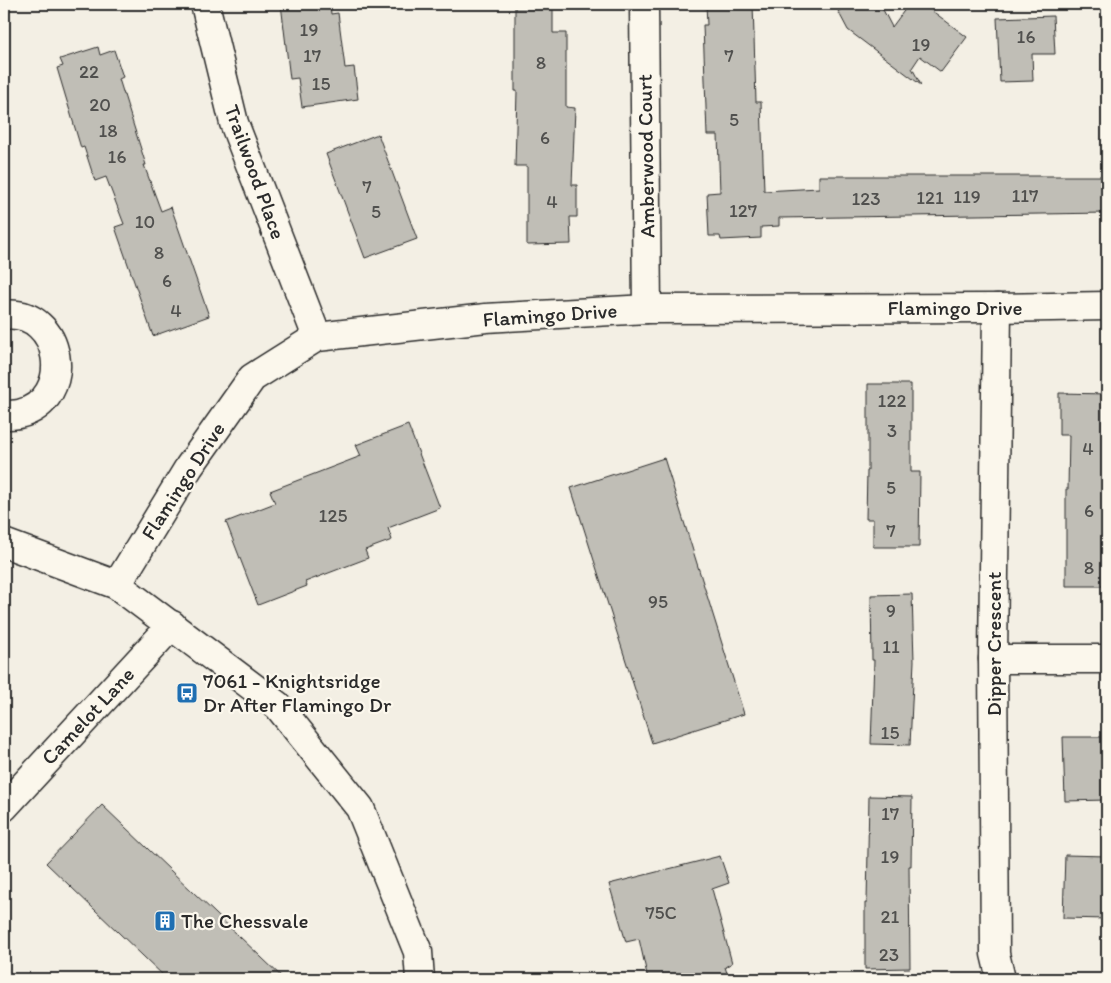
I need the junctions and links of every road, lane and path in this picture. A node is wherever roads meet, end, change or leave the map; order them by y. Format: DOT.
graph roads {
  1 [pos="204,4"];
  2 [pos="644,4"];
  3 [pos="1107,306"];
  4 [pos="997,308"];
  5 [pos="647,309"];
  6 [pos="4,315"];
  7 [pos="317,337"];
  8 [pos="4,415"];
  9 [pos="4,543"];
  10 [pos="117,584"];
  11 [pos="172,625"];
  12 [pos="993,659"];
  13 [pos="1107,659"];
  14 [pos="4,807"];
  15 [pos="420,979"];
  16 [pos="1001,979"];
  1 -- 7 [label="street, Trailwood Place"];
  2 -- 5 [label="street, Amberwood Court"];
  3 -- 4 [label="street, Flamingo Drive"];
  4 -- 5 [label="street, Flamingo Drive"];
  4 -- 12 [label="street, Dipper Crescent"];
  5 -- 7 [label="street, Flamingo Drive"];
  6 -- 8 [label="street"];
  7 -- 10 [label="street, Flamingo Drive"];
  9 -- 10 [label="street"];
  10 -- 11 [label="street"];
  11 -- 14 [label="street, Camelot Lane"];
  11 -- 15 [label="street"];
  12 -- 13 [label="street"];
  12 -- 16 [label="street, Dipper Crescent"];
}
